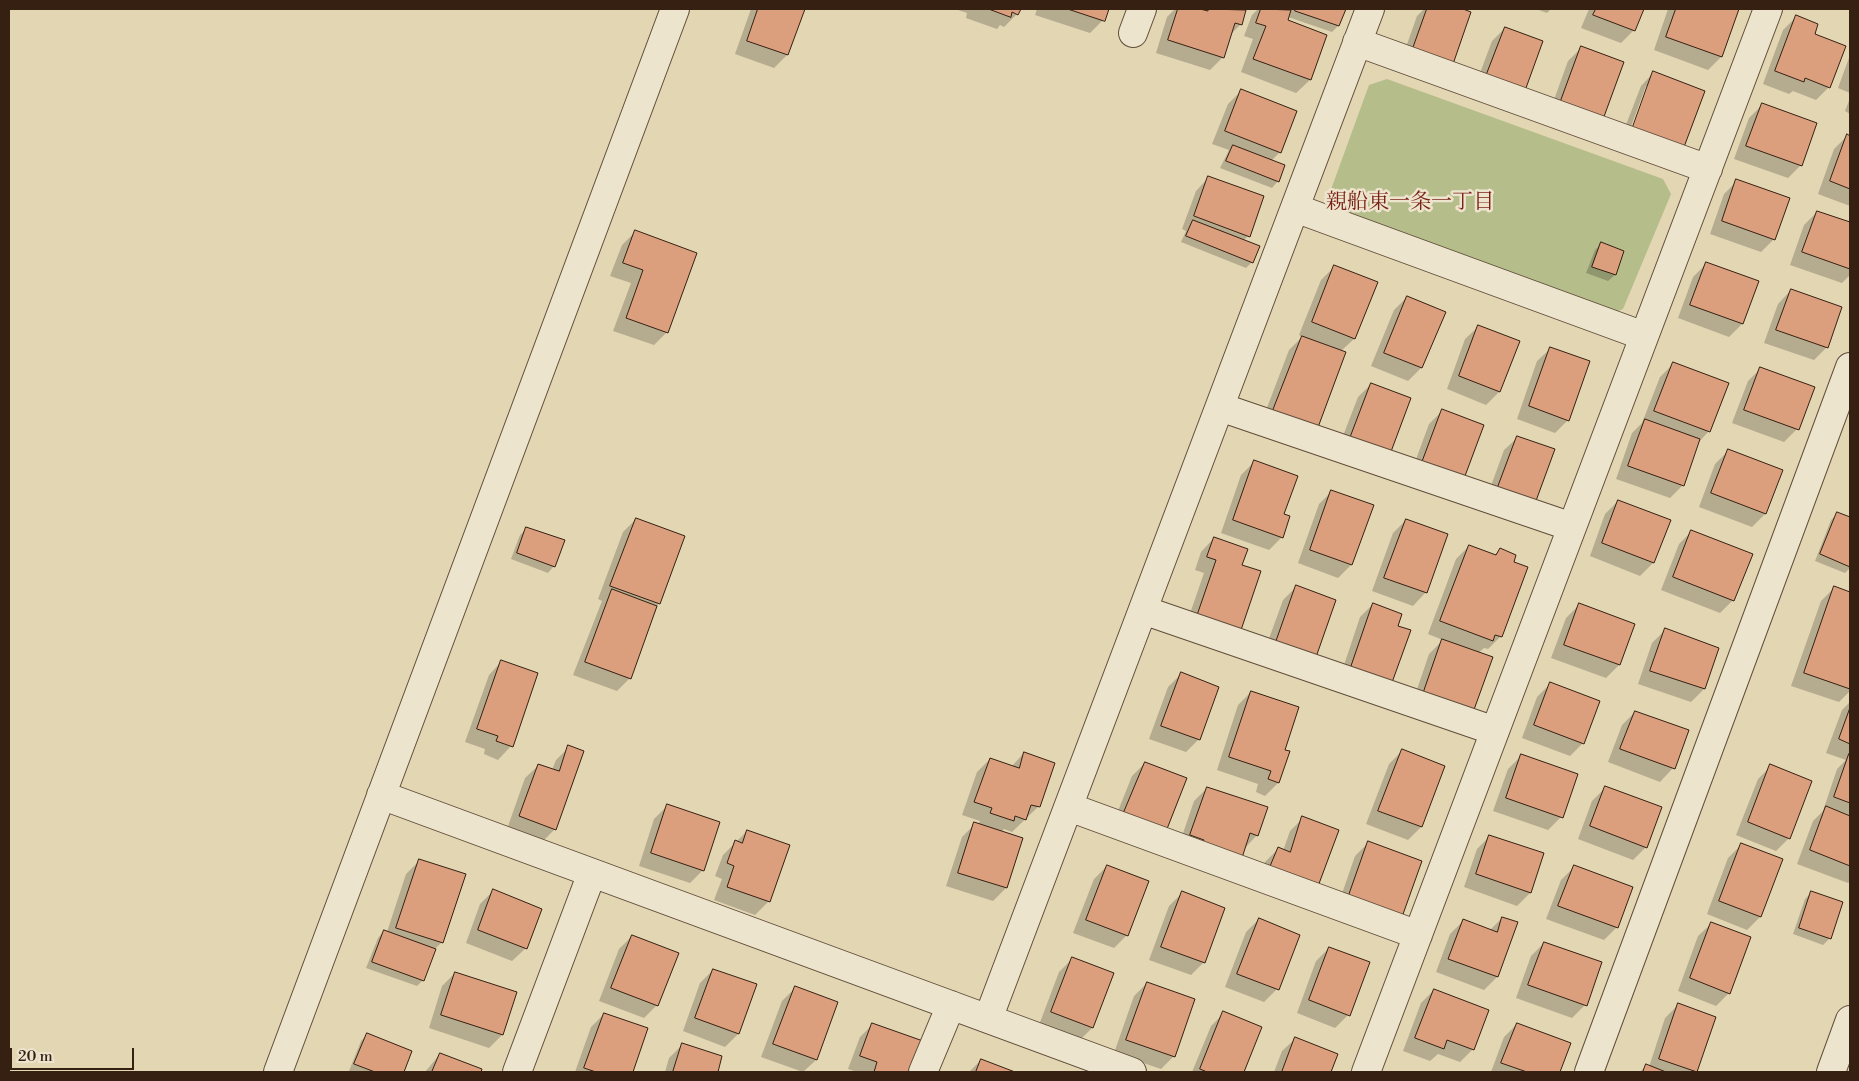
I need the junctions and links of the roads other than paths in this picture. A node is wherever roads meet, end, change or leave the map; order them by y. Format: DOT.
graph roads {
  1 [pos="675,9"];
  2 [pos="1370,9"];
  3 [pos="1768,9"];
  4 [pos="1357,42"];
  5 [pos="1708,169"];
  6 [pos="1295,208"];
  7 [pos="1644,336"];
  8 [pos="1850,367"];
  9 [pos="1220,407"];
  10 [pos="1572,527"];
  11 [pos="1143,610"];
  12 [pos="1495,731"];
  13 [pos="382,795"];
  14 [pos="1069,807"];
  15 [pos="592,873"];
  16 [pos="1418,935"];
  17 [pos="950,1005"];
  18 [pos="988,1019"];
  19 [pos="1850,1020"];
  20 [pos="278,1072"];
  21 [pos="517,1072"];
  22 [pos="924,1072"];
  23 [pos="1132,1072"];
  24 [pos="1366,1072"];
  25 [pos="1589,1072"];
  26 [pos="1831,1072"];
  1 -- 13 [label="street"];
  2 -- 4 [label="street"];
  3 -- 5 [label="street"];
  4 -- 5 [label="street"];
  4 -- 6 [label="street"];
  5 -- 7 [label="street"];
  6 -- 7 [label="street"];
  6 -- 9 [label="street"];
  7 -- 10 [label="street"];
  8 -- 25 [label="street"];
  9 -- 10 [label="street"];
  9 -- 11 [label="street"];
  10 -- 12 [label="street"];
  11 -- 12 [label="street"];
  11 -- 14 [label="street"];
  12 -- 16 [label="street"];
  13 -- 15 [label="street"];
  13 -- 20 [label="street"];
  14 -- 16 [label="street"];
  14 -- 18 [label="street"];
  15 -- 17 [label="street"];
  15 -- 21 [label="street"];
  16 -- 24 [label="street"];
  17 -- 18 [label="street"];
  17 -- 22 [label="street"];
  18 -- 23 [label="street"];
  19 -- 26 [label="street"];
}
